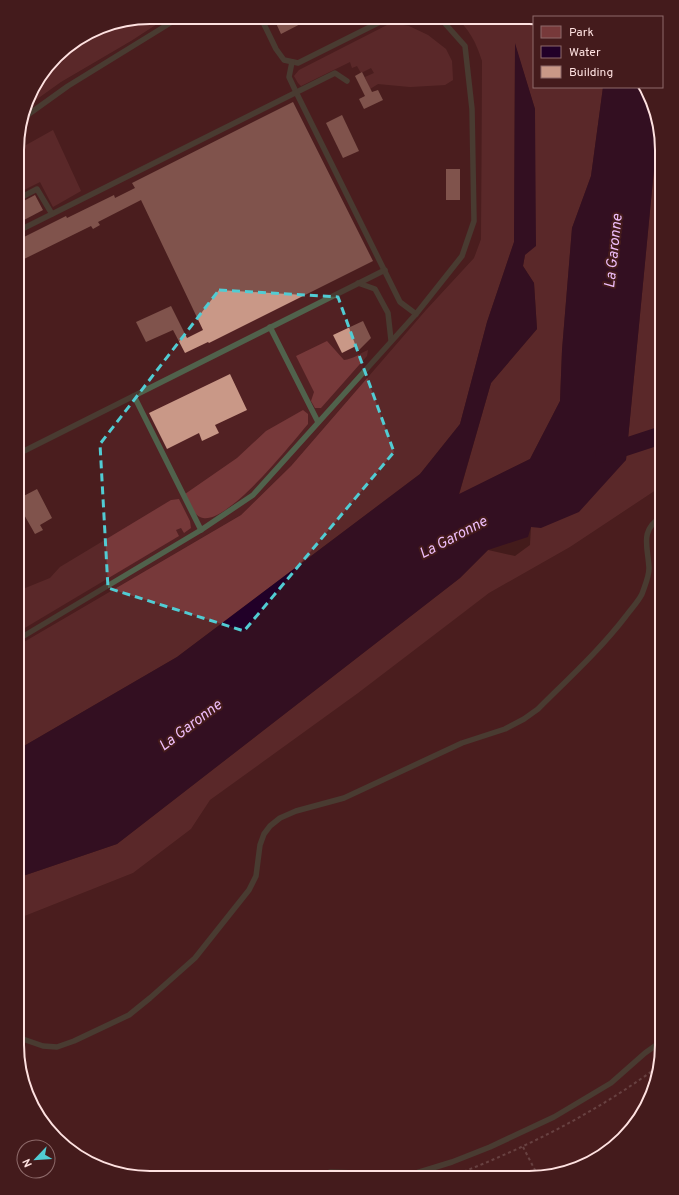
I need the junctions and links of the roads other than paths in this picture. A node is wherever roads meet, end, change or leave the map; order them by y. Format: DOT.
graph roads {
  1 [pos="169,24"];
  2 [pos="264,24"];
  3 [pos="376,24"];
  4 [pos="445,24"];
  5 [pos="292,62"];
  6 [pos="347,81"];
  7 [pos="296,92"];
  8 [pos="30,113"];
  9 [pos="24,195"];
  10 [pos="52,214"];
  11 [pos="24,228"];
  12 [pos="385,270"];
  13 [pos="358,283"];
  14 [pos="416,314"];
  15 [pos="270,327"];
  16 [pos="391,340"];
  17 [pos="134,396"];
  18 [pos="318,422"];
  19 [pos="24,451"];
  20 [pos="655,521"];
  21 [pos="201,530"];
  22 [pos="24,636"];
  23 [pos="24,1039"];
  24 [pos="655,1046"];
  25 [pos="423,1171"];
  1 -- 8 [label="lane"];
  2 -- 5 [label="lane"];
  3 -- 5 [label="lane"];
  4 -- 14 [label="lane"];
  5 -- 7 [label="lane"];
  6 -- 7 [label="lane"];
  7 -- 10 [label="lane"];
  7 -- 12 [label="lane"];
  9 -- 10 [label="lane"];
  10 -- 11 [label="lane"];
  12 -- 13 [label="lane"];
  12 -- 14 [label="lane"];
  13 -- 15 [label="lane"];
  13 -- 16 [label="lane"];
  14 -- 16 [label="lane"];
  15 -- 17 [label="lane"];
  15 -- 18 [label="lane"];
  16 -- 18 [label="lane"];
  17 -- 19 [label="lane"];
  17 -- 21 [label="lane"];
  18 -- 21 [label="lane"];
  20 -- 23 [label="lane"];
  21 -- 22 [label="lane"];
  24 -- 25 [label="lane"];
}
